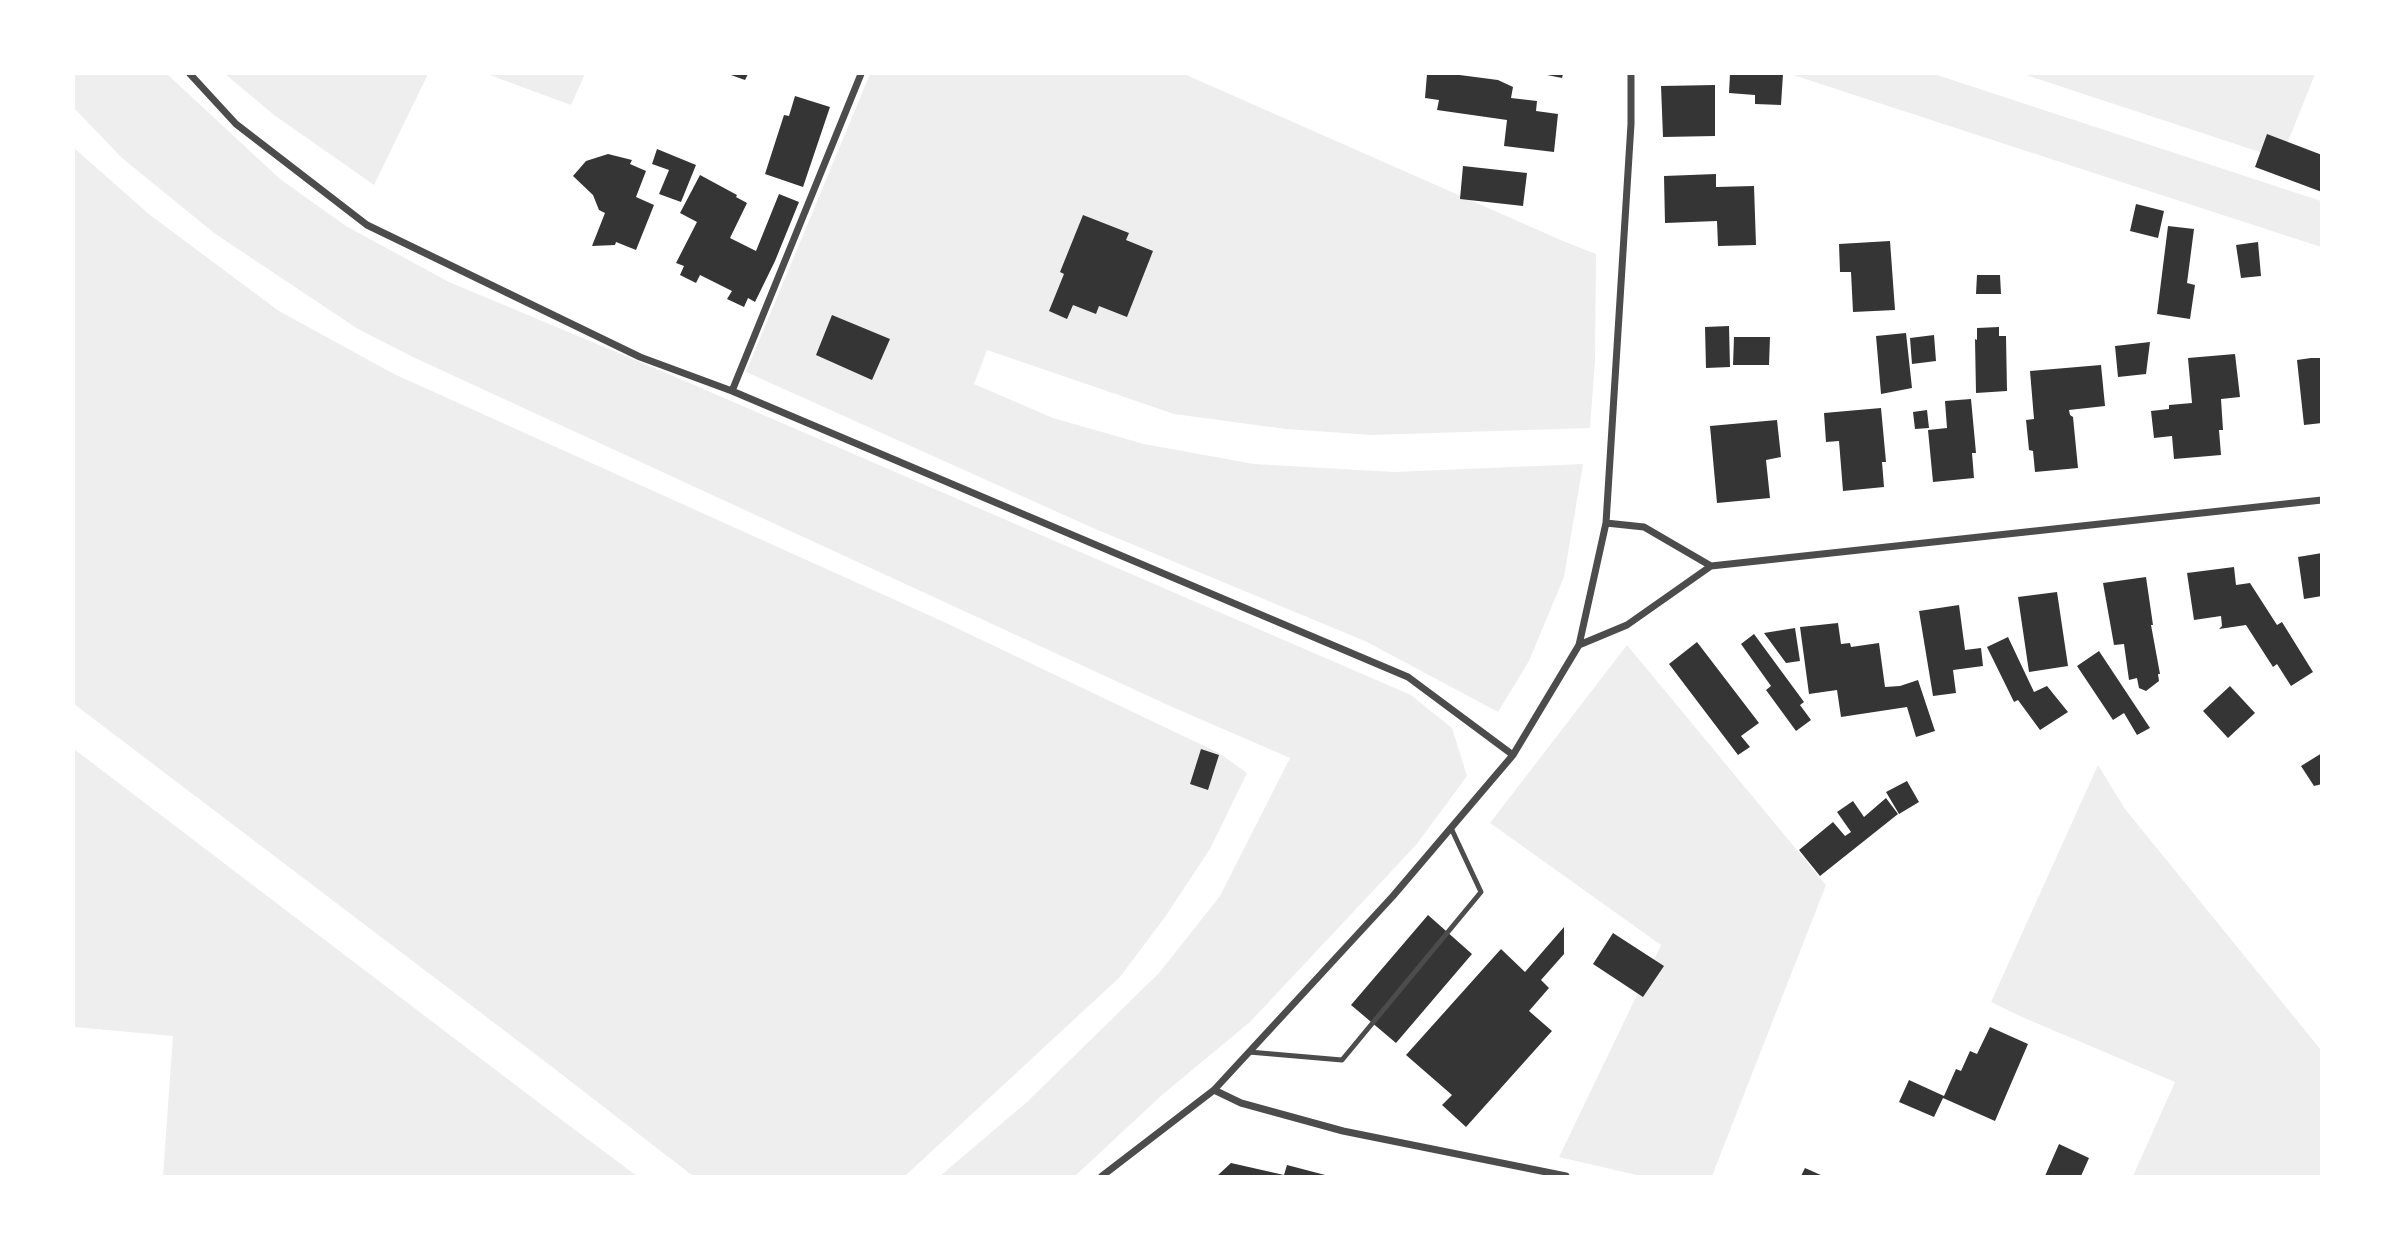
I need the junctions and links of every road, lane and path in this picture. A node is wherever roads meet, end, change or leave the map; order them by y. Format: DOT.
graph roads {
  1 [pos="190,74"];
  2 [pos="861,74"];
  3 [pos="1631,74"];
  4 [pos="732,391"];
  5 [pos="2322,500"];
  6 [pos="1606,523"];
  7 [pos="1711,566"];
  8 [pos="1579,645"];
  9 [pos="1513,755"];
  10 [pos="1451,828"];
  11 [pos="1249,1052"];
  12 [pos="1214,1090"];
  13 [pos="1101,1177"];
  14 [pos="1566,1177"];
  1 -- 4 [label="street"];
  2 -- 4 [label="street"];
  3 -- 6 [label="street"];
  4 -- 9 [label="street"];
  5 -- 7 [label="street"];
  6 -- 7 [label="street"];
  6 -- 8 [label="street"];
  7 -- 8 [label="street"];
  8 -- 9 [label="street"];
  9 -- 10 [label="street"];
  10 -- 11 [label="street"];
  10 -- 11 [label="lane"];
  11 -- 12 [label="street"];
  12 -- 13 [label="street"];
  12 -- 14 [label="street"];
}
